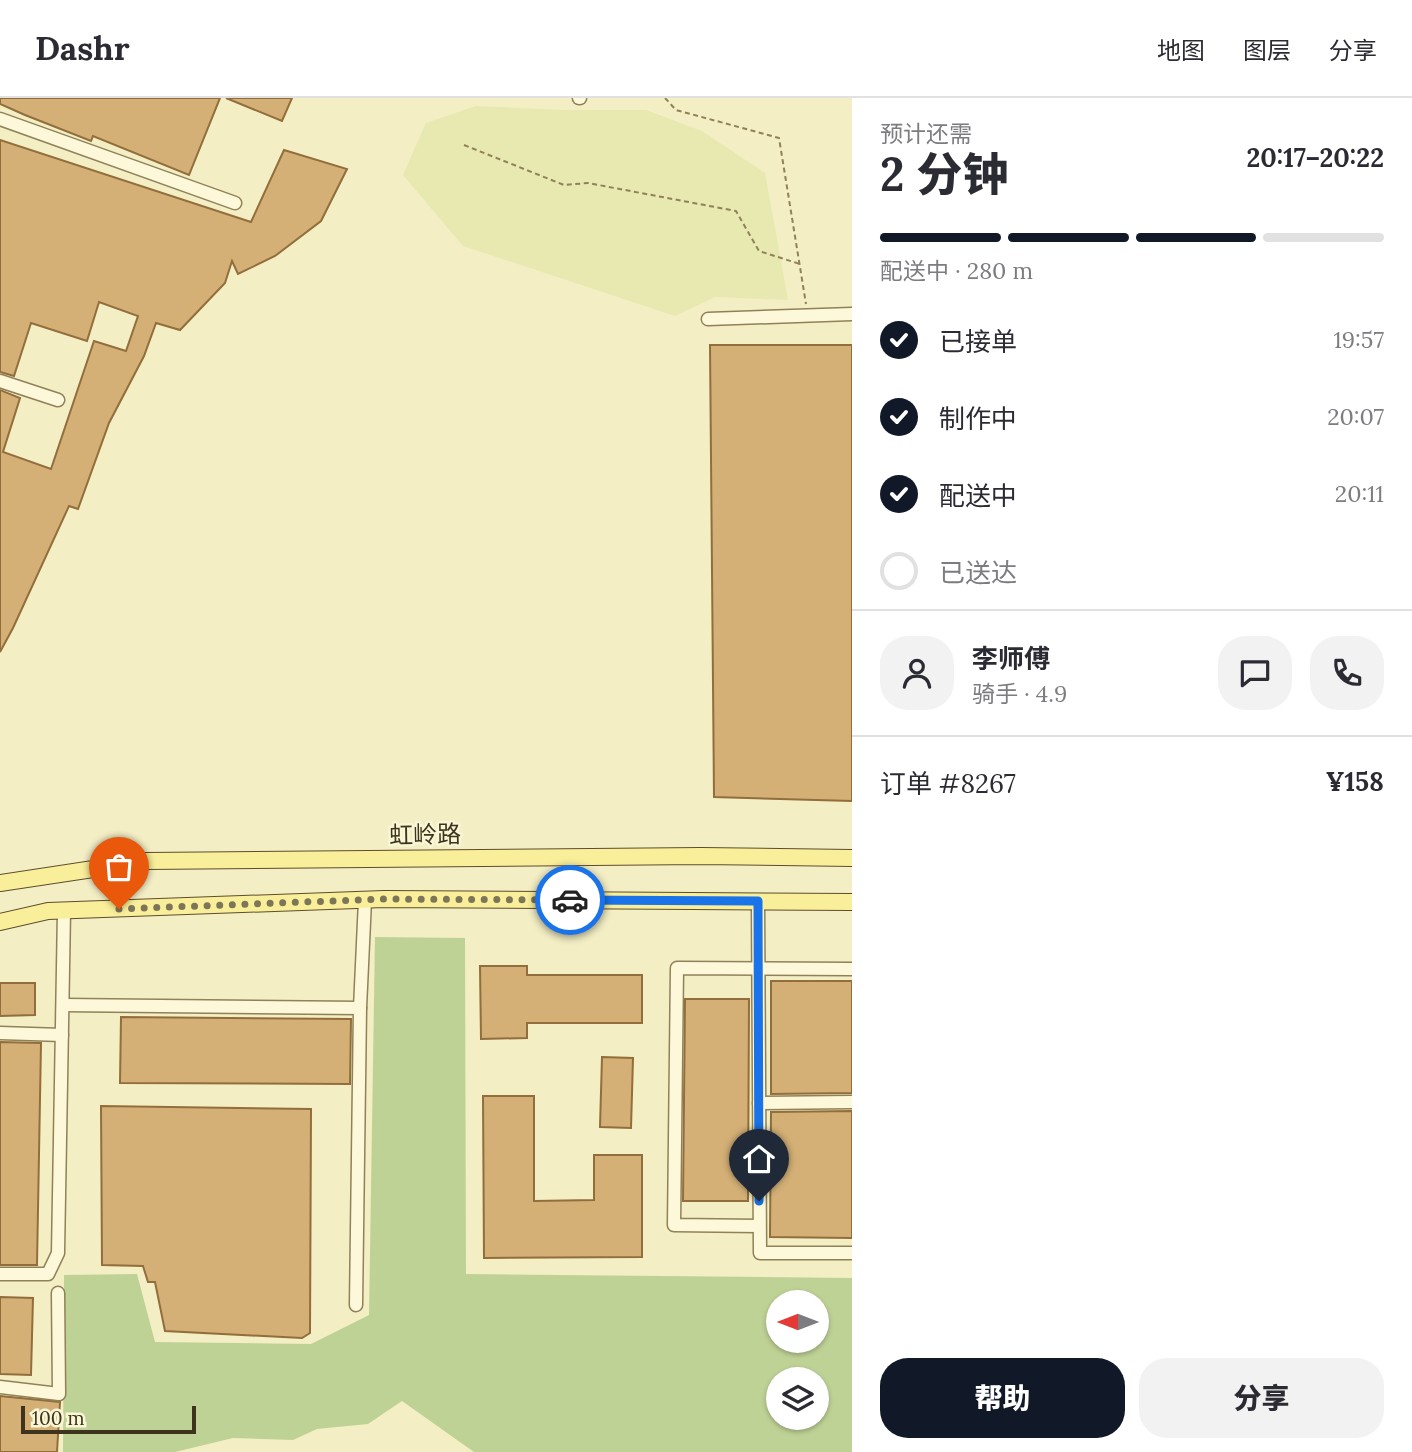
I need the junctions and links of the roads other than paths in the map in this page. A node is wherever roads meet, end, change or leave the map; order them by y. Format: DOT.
graph roads {
  1 [pos="0,120"];
  2 [pos="235,203"];
  3 [pos="852,314"];
  4 [pos="708,319"];
  5 [pos="0,381"];
  6 [pos="58,400"];
  7 [pos="852,858"];
  8 [pos="0,883"];
  9 [pos="365,900"];
  10 [pos="758,901"];
  11 [pos="852,902"];
  12 [pos="64,911"];
  13 [pos="0,922"];
  14 [pos="758,968"];
  15 [pos="852,969"];
  16 [pos="63,1005"];
  17 [pos="360,1008"];
  18 [pos="0,1033"];
  19 [pos="62,1035"];
  20 [pos="852,1102"];
  21 [pos="759,1103"];
  22 [pos="760,1226"];
  23 [pos="852,1252"];
  24 [pos="0,1274"];
  25 [pos="58,1293"];
  26 [pos="356,1305"];
  27 [pos="0,1387"];
  1 -- 2 [label="street"];
  3 -- 4 [label="street"];
  5 -- 6 [label="street"];
  7 -- 8 [label="main road, 虹岭路"];
  9 -- 10 [label="main road"];
  9 -- 12 [label="main road"];
  9 -- 17 [label="street"];
  10 -- 11 [label="main road"];
  10 -- 14 [label="street"];
  12 -- 13 [label="main road"];
  12 -- 16 [label="street"];
  14 -- 15 [label="street"];
  14 -- 21 [label="street"];
  14 -- 22 [label="street"];
  16 -- 17 [label="street"];
  16 -- 19 [label="street"];
  17 -- 26 [label="street"];
  18 -- 19 [label="street"];
  19 -- 24 [label="street"];
  20 -- 21 [label="street"];
  21 -- 22 [label="street"];
  22 -- 23 [label="street"];
  25 -- 27 [label="street"];
}
